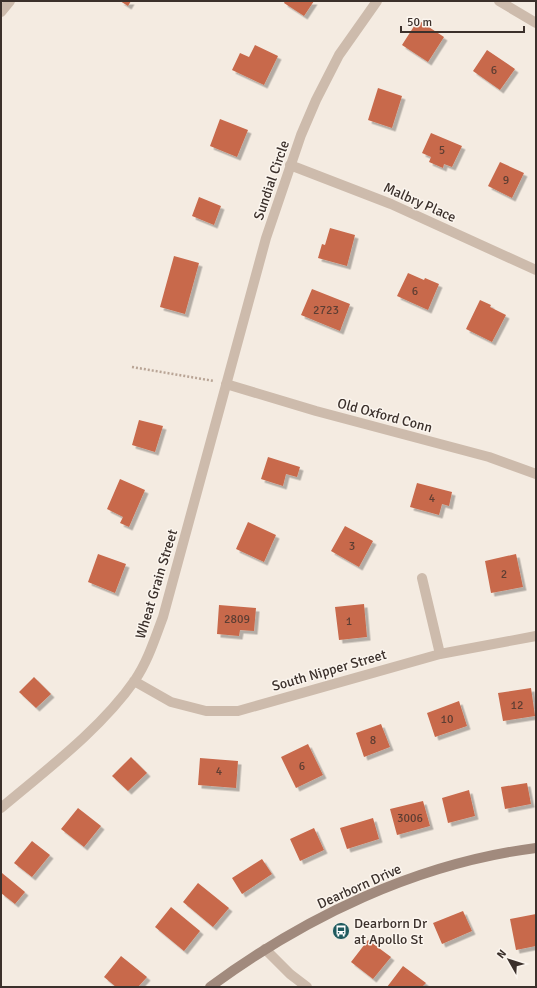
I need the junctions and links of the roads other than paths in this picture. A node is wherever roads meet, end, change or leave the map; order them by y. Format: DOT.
graph roads {
  1 [pos="10,1"];
  2 [pos="377,1"];
  3 [pos="499,1"];
  4 [pos="1,12"];
  5 [pos="536,23"];
  6 [pos="290,164"];
  7 [pos="536,270"];
  8 [pos="226,384"];
  9 [pos="536,474"];
  10 [pos="422,578"];
  11 [pos="536,636"];
  12 [pos="440,654"];
  13 [pos="134,681"];
  14 [pos="1,808"];
  15 [pos="536,848"];
  16 [pos="265,949"];
  17 [pos="210,987"];
  18 [pos="306,987"];
  1 -- 4 [label="street"];
  2 -- 6 [label="street, Sundial Circle"];
  3 -- 5 [label="street"];
  6 -- 7 [label="street, Malbry Place"];
  6 -- 8 [label="street, Sundial Circle"];
  8 -- 9 [label="street, Old Oxford Conn"];
  8 -- 13 [label="street, Wheat Grain Street"];
  10 -- 12 [label="street"];
  11 -- 12 [label="street, South Nipper Street"];
  12 -- 13 [label="street, South Nipper Street"];
  13 -- 14 [label="street, Wheat Grain Street"];
  15 -- 16 [label="street, Dearborn Drive"];
  16 -- 17 [label="street, Dearborn Drive"];
  16 -- 18 [label="street"];
}
